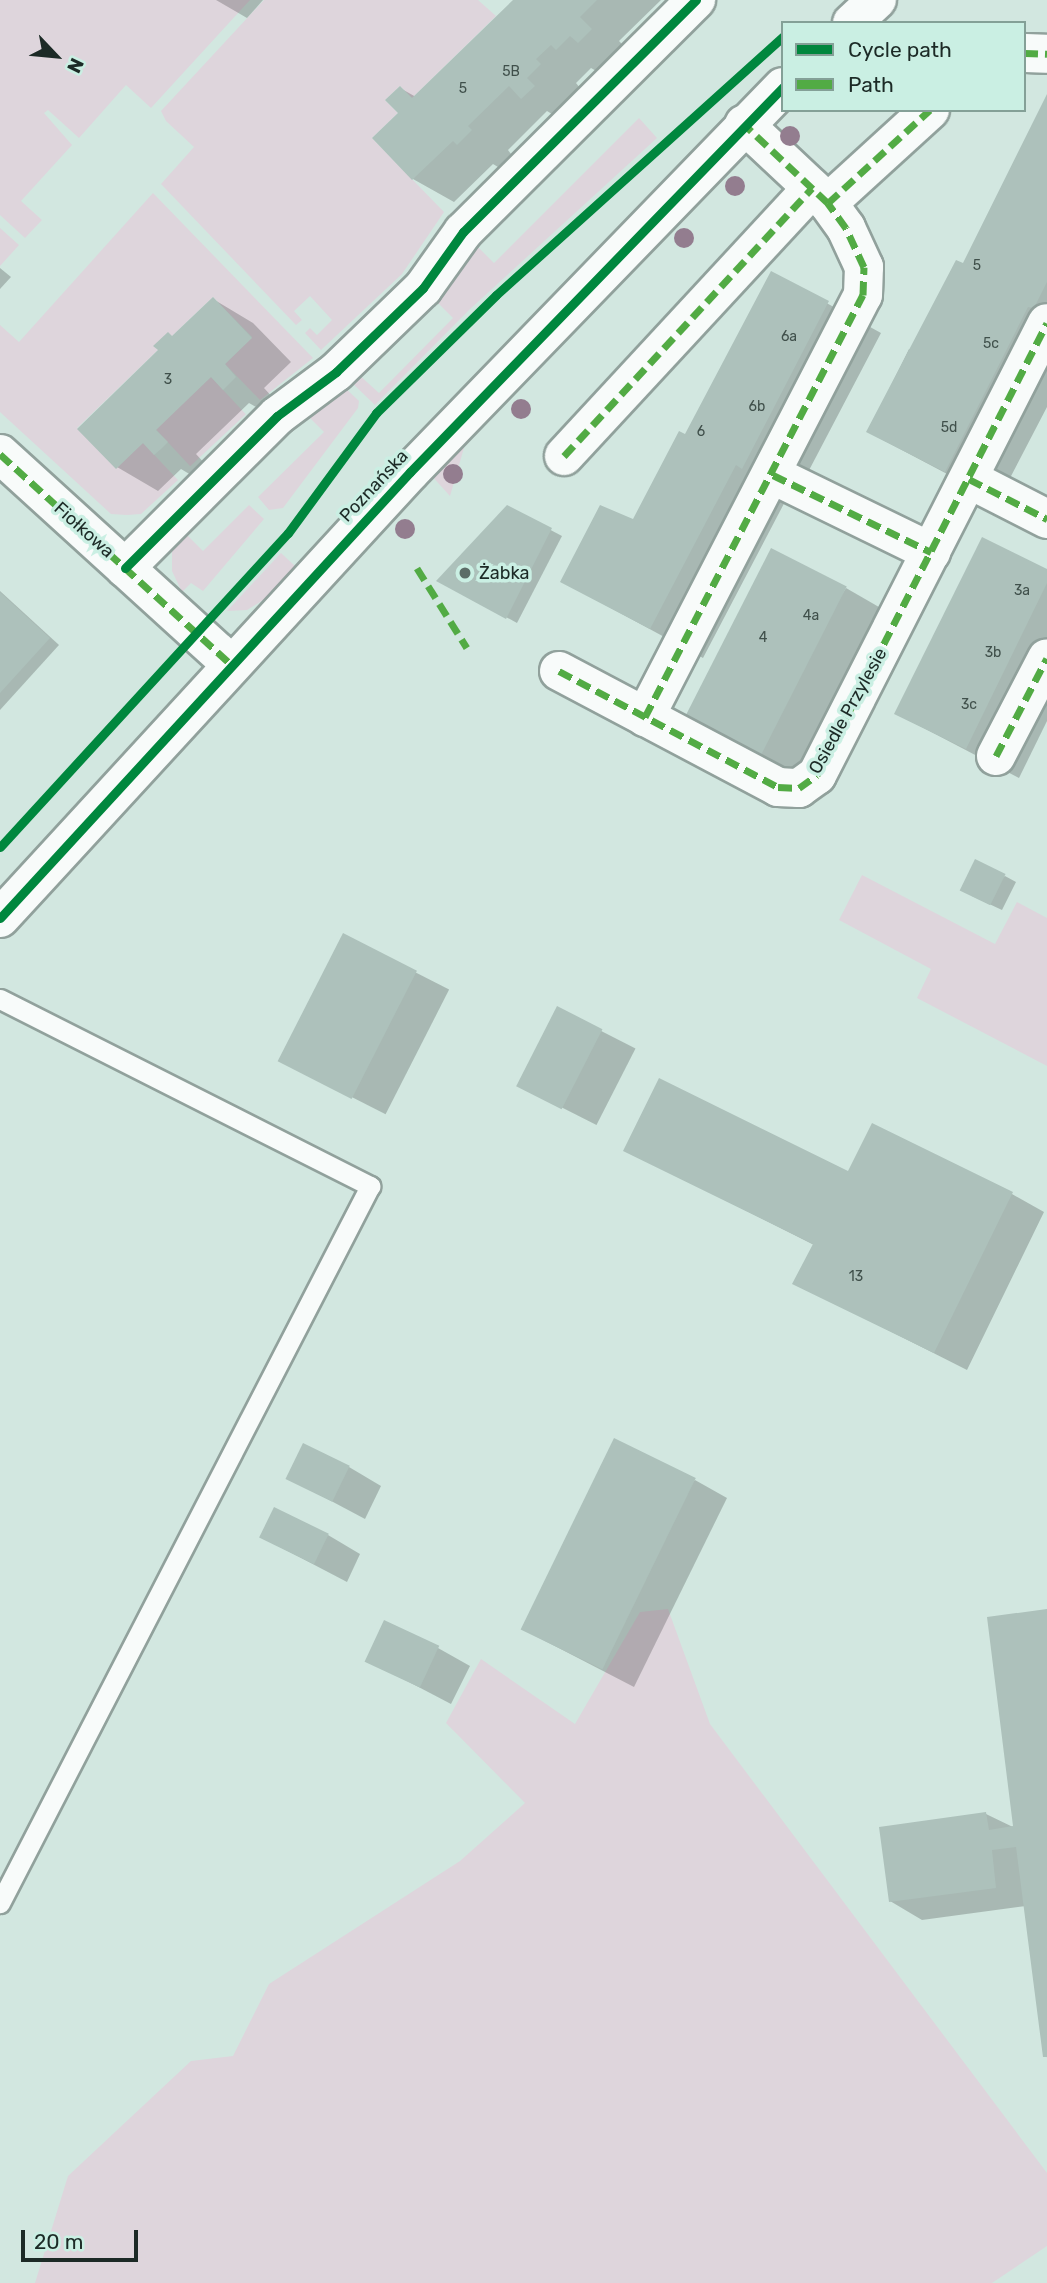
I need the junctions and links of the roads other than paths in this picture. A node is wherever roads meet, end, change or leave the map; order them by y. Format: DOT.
graph roads {
  1 [pos="696,0"];
  2 [pos="877,0"];
  3 [pos="854,21"];
  4 [pos="1026,52"];
  5 [pos="1047,54"];
  6 [pos="781,89"];
  7 [pos="927,112"];
  8 [pos="744,124"];
  9 [pos="820,195"];
  10 [pos="1047,323"];
  11 [pos="0,454"];
  12 [pos="564,456"];
  13 [pos="773,475"];
  14 [pos="969,480"];
  15 [pos="1047,519"];
  16 [pos="931,552"];
  17 [pos="125,568"];
  18 [pos="1047,658"];
  19 [pos="230,663"];
  20 [pos="559,671"];
  21 [pos="645,717"];
  22 [pos="996,756"];
  23 [pos="0,918"];
  24 [pos="0,999"];
  25 [pos="0,1903"];
  1 -- 17 [label="street"];
  2 -- 3 [label="street"];
  4 -- 5 [label="street"];
  6 -- 8 [label="street, Poznańska"];
  7 -- 9 [label="street"];
  8 -- 9 [label="street"];
  8 -- 19 [label="street, Poznańska"];
  9 -- 12 [label="street"];
  9 -- 13 [label="street"];
  10 -- 14 [label="street, Osiedle Przylesie"];
  11 -- 17 [label="street, Fiołkowa"];
  13 -- 16 [label="street"];
  13 -- 21 [label="street"];
  14 -- 15 [label="street"];
  14 -- 16 [label="street, Osiedle Przylesie"];
  16 -- 21 [label="street, Osiedle Przylesie"];
  17 -- 19 [label="street, Fiołkowa"];
  18 -- 22 [label="street"];
  19 -- 23 [label="street, Poznańska"];
  20 -- 21 [label="street, Osiedle Przylesie"];
  24 -- 25 [label="lane"];
}
